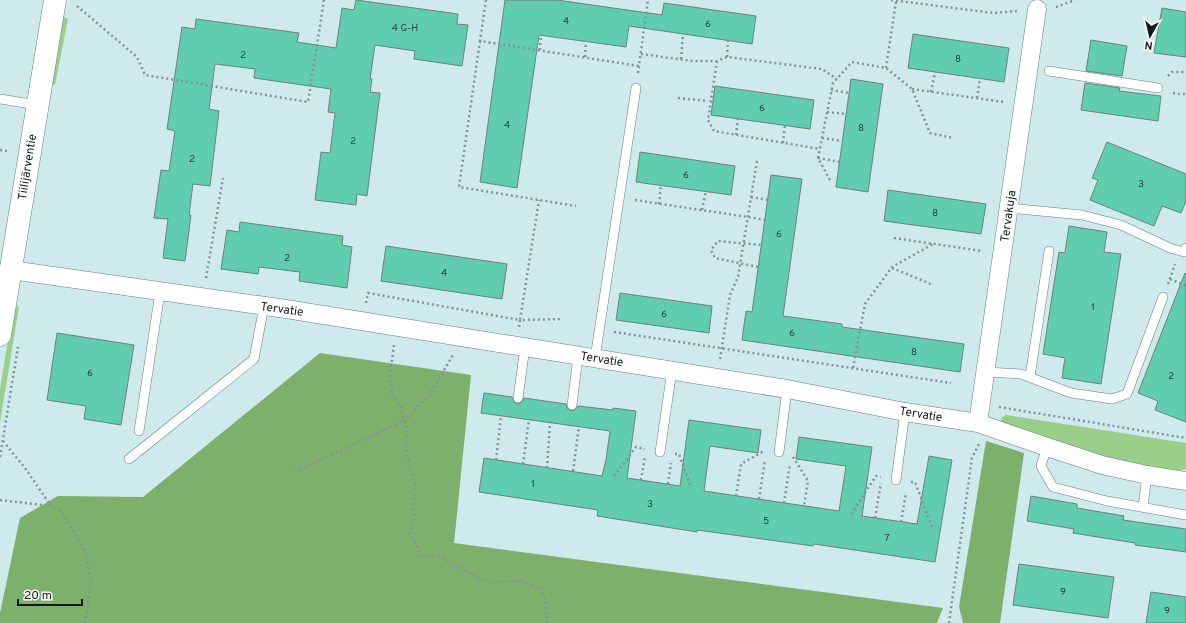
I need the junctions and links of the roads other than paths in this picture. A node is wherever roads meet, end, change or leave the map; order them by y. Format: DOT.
graph roads {
  1 [pos="55,0"];
  2 [pos="1038,4"];
  3 [pos="1049,71"];
  4 [pos="636,88"];
  5 [pos="1158,88"];
  6 [pos="0,99"];
  7 [pos="38,105"];
  8 [pos="1009,208"];
  9 [pos="1183,249"];
  10 [pos="1049,251"];
  11 [pos="11,270"];
  12 [pos="160,292"];
  13 [pos="1163,297"];
  14 [pos="264,306"];
  15 [pos="0,335"];
  16 [pos="525,347"];
  17 [pos="586,357"];
  18 [pos="672,370"];
  19 [pos="986,372"];
  20 [pos="1030,377"];
  21 [pos="788,389"];
  22 [pos="518,398"];
  23 [pos="572,405"];
  24 [pos="905,412"];
  25 [pos="983,424"];
  26 [pos="139,431"];
  27 [pos="1047,447"];
  28 [pos="660,452"];
  29 [pos="779,452"];
  30 [pos="129,459"];
  31 [pos="1147,474"];
  32 [pos="896,480"];
  33 [pos="1186,481"];
  34 [pos="1143,507"];
  35 [pos="1186,515"];
  1 -- 7 [label="main road, Tiilijärventie"];
  2 -- 8 [label="street, Tervakuja"];
  3 -- 5 [label="lane"];
  4 -- 17 [label="lane"];
  6 -- 7 [label="lane"];
  7 -- 11 [label="main road, Tiilijärventie"];
  8 -- 9 [label="lane"];
  8 -- 19 [label="street, Tervakuja"];
  10 -- 20 [label="lane"];
  11 -- 12 [label="street, Tervatie"];
  11 -- 15 [label="main road, Tiilijärventie"];
  12 -- 14 [label="street, Tervatie"];
  12 -- 26 [label="lane"];
  13 -- 20 [label="lane"];
  14 -- 16 [label="street, Tervatie"];
  14 -- 30 [label="lane"];
  16 -- 17 [label="street, Tervatie"];
  16 -- 22 [label="lane"];
  17 -- 18 [label="street, Tervatie"];
  17 -- 23 [label="lane"];
  18 -- 21 [label="street, Tervatie"];
  18 -- 28 [label="lane"];
  19 -- 20 [label="lane"];
  19 -- 25 [label="street, Tervakuja"];
  21 -- 24 [label="street, Tervatie"];
  21 -- 29 [label="lane"];
  24 -- 25 [label="street, Tervatie"];
  24 -- 32 [label="lane"];
  25 -- 27 [label="street, Tervatie"];
  27 -- 31 [label="street, Tervatie"];
  27 -- 34 [label="lane"];
  31 -- 33 [label="street, Tervatie"];
  31 -- 34 [label="lane"];
  34 -- 35 [label="lane"];
}
